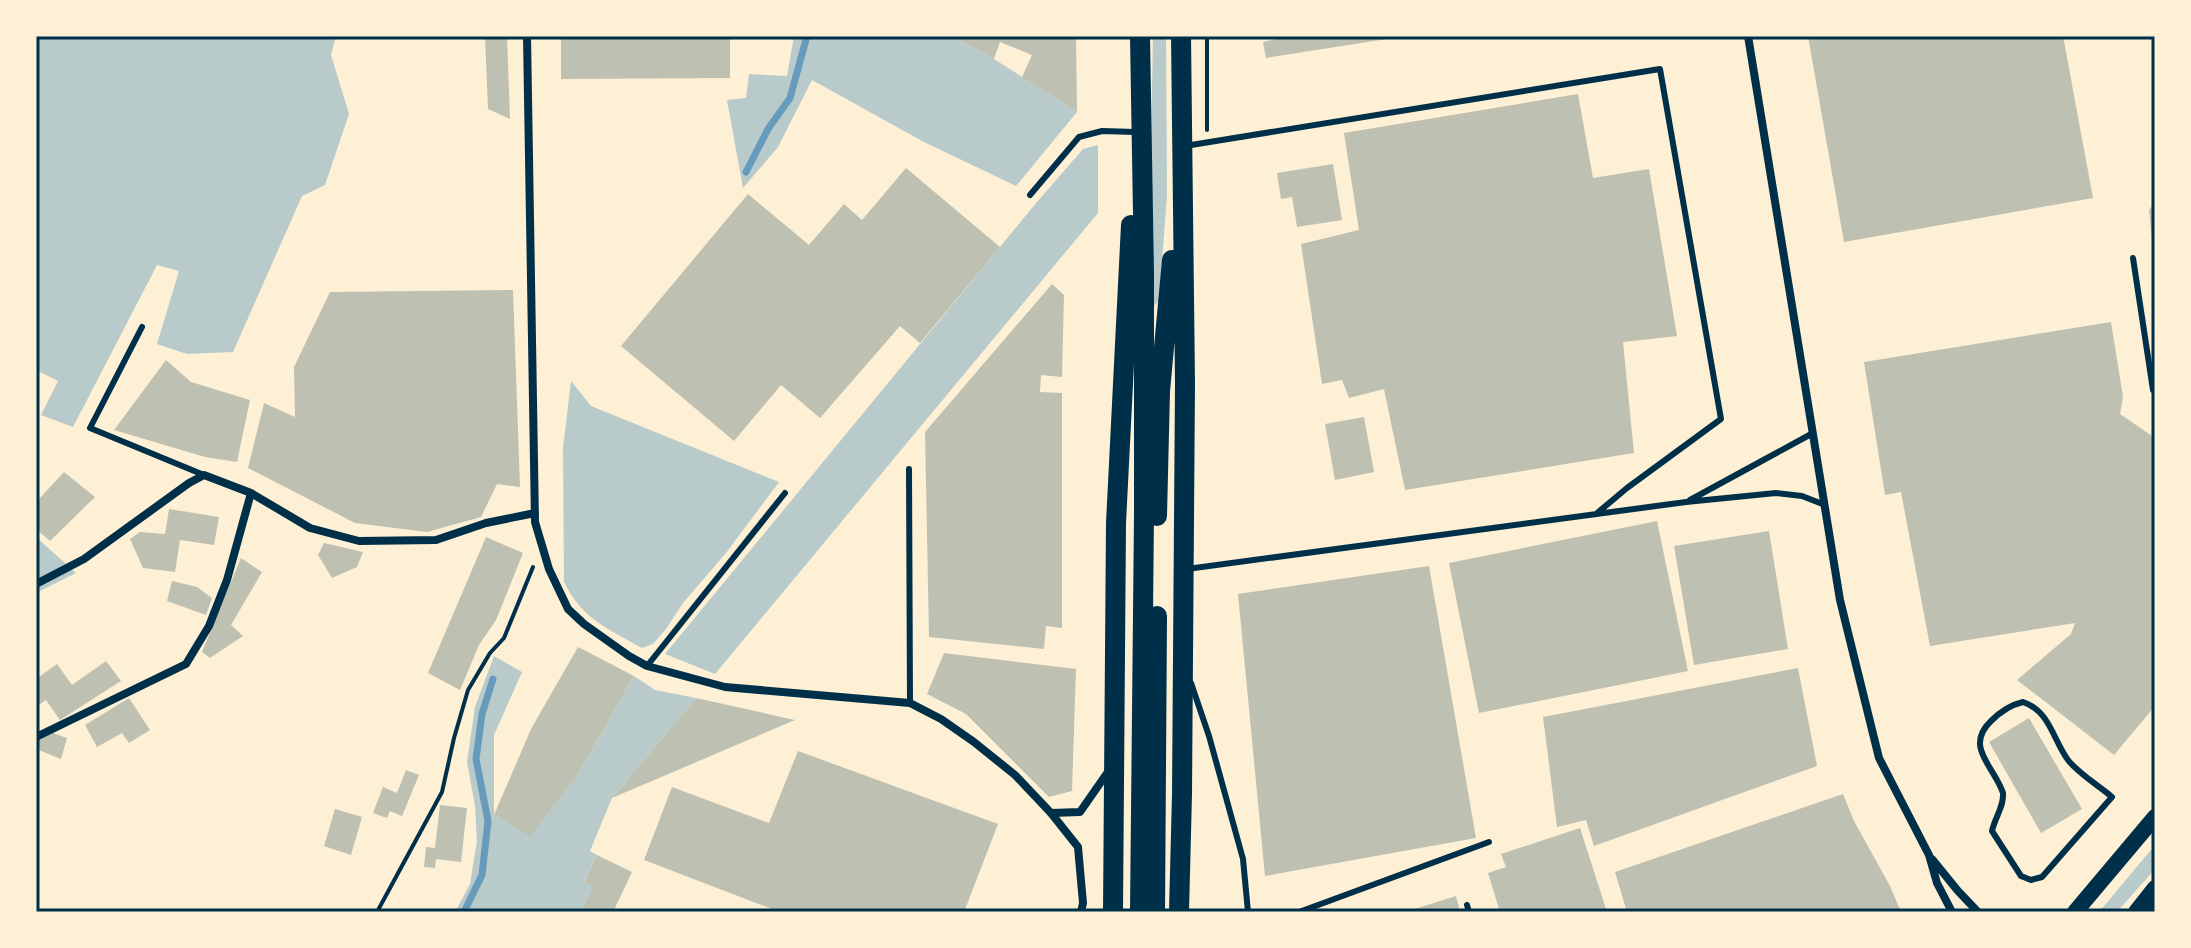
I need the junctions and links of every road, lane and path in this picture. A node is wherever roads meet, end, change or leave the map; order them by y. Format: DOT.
graph roads {
  1 [pos="527,36"];
  2 [pos="1181,36"];
  3 [pos="1748,36"];
  4 [pos="1140,37"];
  5 [pos="1135,132"];
  6 [pos="1182,142"];
  7 [pos="1030,195"];
  8 [pos="2133,258"];
  9 [pos="142,327"];
  10 [pos="2155,392"];
  11 [pos="1813,433"];
  12 [pos="909,469"];
  13 [pos="204,475"];
  14 [pos="251,493"];
  15 [pos="785,493"];
  16 [pos="1686,502"];
  17 [pos="1825,505"];
  18 [pos="535,513"];
  19 [pos="1596,514"];
  20 [pos="542,546"];
  21 [pos="1183,569"];
  22 [pos="36,584"];
  23 [pos="1183,658"];
  24 [pos="647,666"];
  25 [pos="910,703"];
  26 [pos="36,737"];
  27 [pos="1113,765"];
  28 [pos="1051,813"];
  29 [pos="2155,817"];
  30 [pos="1994,820"];
  31 [pos="1489,842"];
  32 [pos="1929,855"];
  33 [pos="377,912"];
  34 [pos="1081,912"];
  35 [pos="1113,912"];
  36 [pos="1140,912"];
  37 [pos="1155,912"];
  38 [pos="1179,912"];
  39 [pos="1248,912"];
  40 [pos="1299,912"];
  41 [pos="1952,912"];
  42 [pos="1978,912"];
  43 [pos="2075,912"];
  1 -- 18 [label="street"];
  2 -- 6 [label="main road"];
  3 -- 11 [label="street"];
  4 -- 5 [label="main road"];
  4 -- 36 [label="main road"];
  5 -- 7 [label="lane"];
  5 -- 27 [label="main road"];
  6 -- 19 [label="lane"];
  6 -- 21 [label="main road"];
  6 -- 37 [label="main road"];
  8 -- 10 [label="lane"];
  9 -- 13 [label="lane"];
  11 -- 16 [label="lane"];
  11 -- 17 [label="street"];
  12 -- 25 [label="lane"];
  13 -- 14 [label="street"];
  13 -- 22 [label="street"];
  14 -- 18 [label="street"];
  14 -- 26 [label="street"];
  15 -- 24 [label="lane"];
  16 -- 17 [label="lane"];
  16 -- 19 [label="lane"];
  17 -- 32 [label="street"];
  18 -- 20 [label="street"];
  19 -- 21 [label="lane"];
  20 -- 24 [label="street"];
  20 -- 33 [label="path"];
  21 -- 23 [label="main road"];
  23 -- 38 [label="main road"];
  23 -- 39 [label="lane"];
  24 -- 25 [label="street"];
  25 -- 28 [label="street"];
  27 -- 28 [label="street"];
  27 -- 35 [label="main road"];
  28 -- 34 [label="street"];
  29 -- 43 [label="main road"];
  30 -- 30 [label="lane"];
  31 -- 40 [label="lane"];
  32 -- 41 [label="street"];
  32 -- 42 [label="street"];
}
